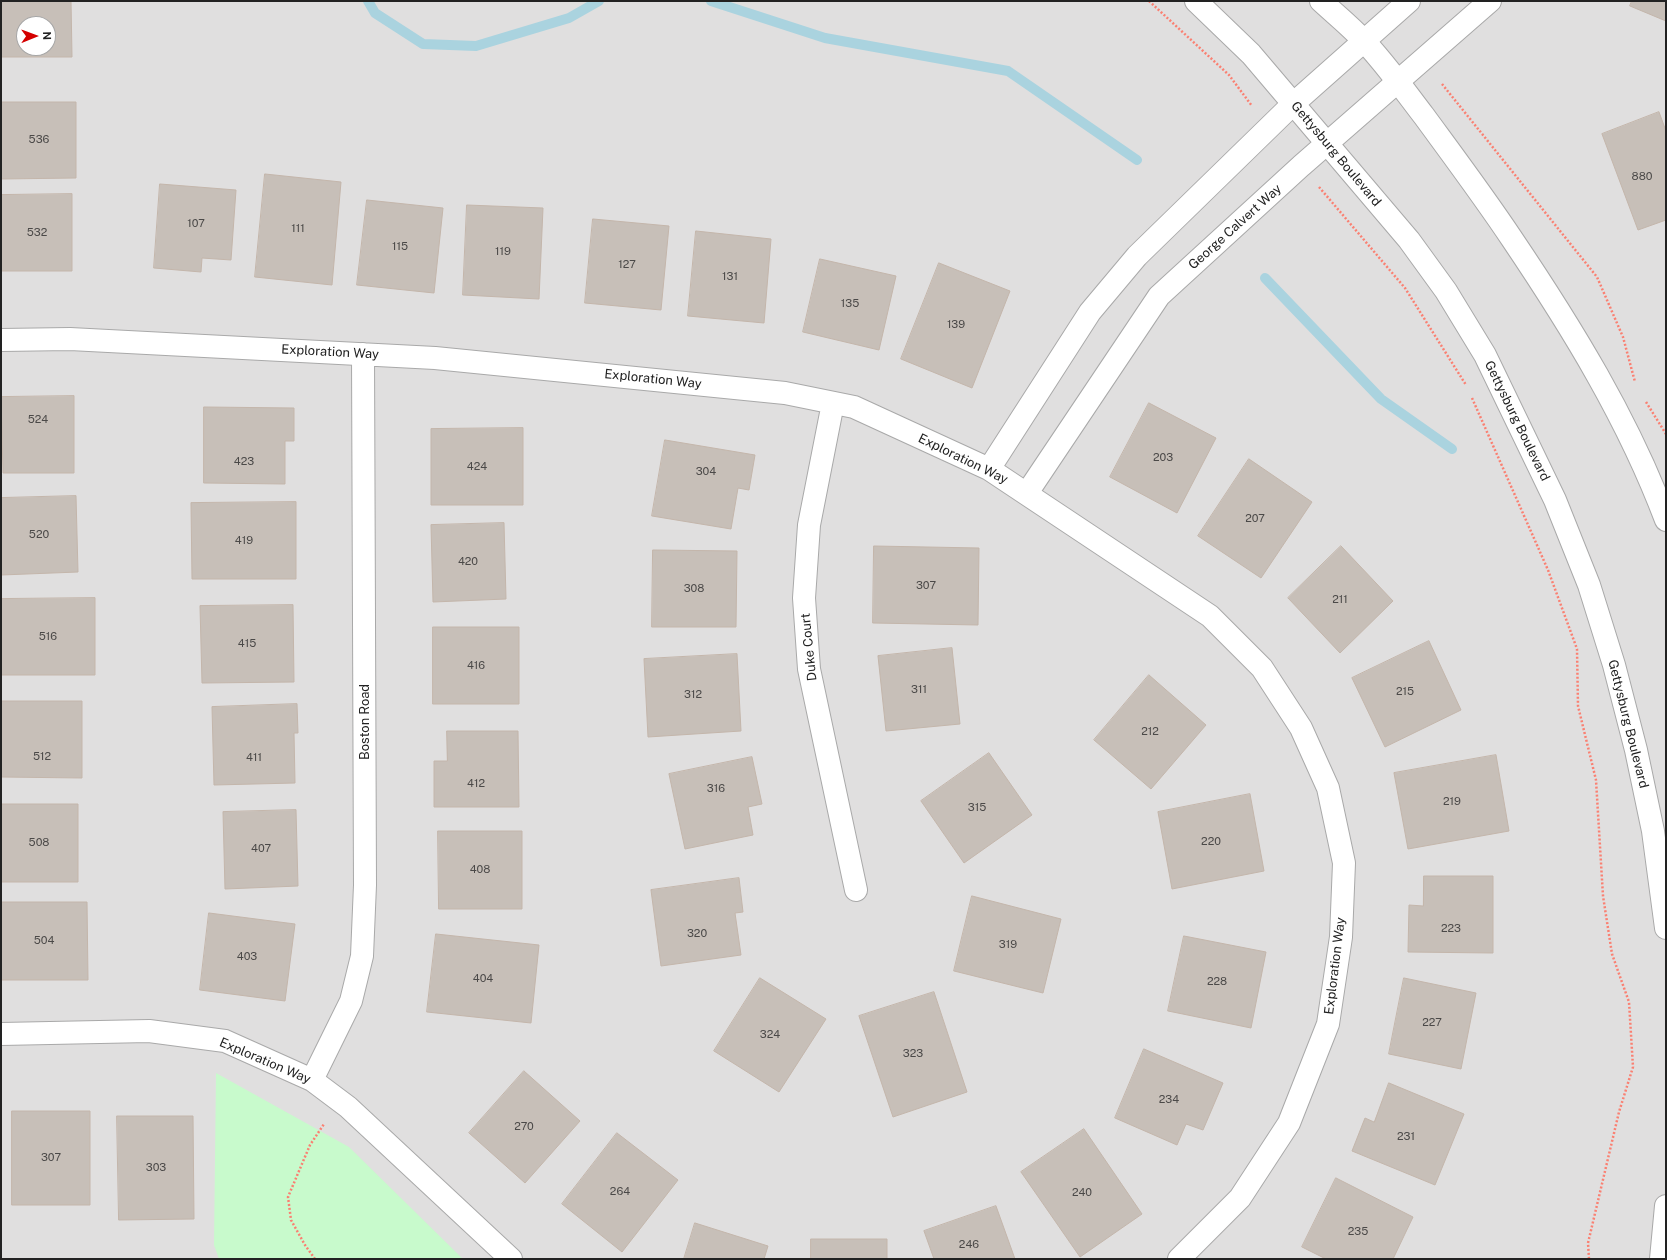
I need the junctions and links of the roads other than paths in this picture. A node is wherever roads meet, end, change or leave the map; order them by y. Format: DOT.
graph roads {
  1 [pos="1196,1"];
  2 [pos="1321,1"];
  3 [pos="1410,1"];
  4 [pos="1490,1"];
  5 [pos="1363,40"];
  6 [pos="1398,83"];
  7 [pos="1293,104"];
  8 [pos="1327,144"];
  9 [pos="1,340"];
  10 [pos="363,354"];
  11 [pos="832,403"];
  12 [pos="989,468"];
  13 [pos="1027,493"];
  14 [pos="1666,520"];
  15 [pos="856,890"];
  16 [pos="1666,928"];
  17 [pos="1,1034"];
  18 [pos="312,1080"];
  19 [pos="1666,1206"];
  20 [pos="511,1259"];
  21 [pos="1179,1259"];
  22 [pos="1661,1259"];
  1 -- 7 [label="street, Gettysburg Boulevard"];
  2 -- 5 [label="street"];
  3 -- 5 [label="street"];
  4 -- 6 [label="street, George Calvert Way"];
  5 -- 6 [label="street"];
  5 -- 7 [label="street"];
  6 -- 8 [label="street, George Calvert Way"];
  6 -- 14 [label="street"];
  7 -- 8 [label="street, Gettysburg Boulevard"];
  7 -- 12 [label="street"];
  8 -- 13 [label="street, George Calvert Way"];
  8 -- 16 [label="street, Gettysburg Boulevard"];
  9 -- 10 [label="street, Exploration Way"];
  10 -- 11 [label="street, Exploration Way"];
  10 -- 18 [label="street, Boston Road"];
  11 -- 12 [label="street, Exploration Way"];
  11 -- 15 [label="street, Duke Court"];
  12 -- 13 [label="street, Exploration Way"];
  13 -- 21 [label="street, Exploration Way"];
  17 -- 18 [label="street, Exploration Way"];
  18 -- 20 [label="street, Exploration Way"];
  19 -- 22 [label="street"];
}
